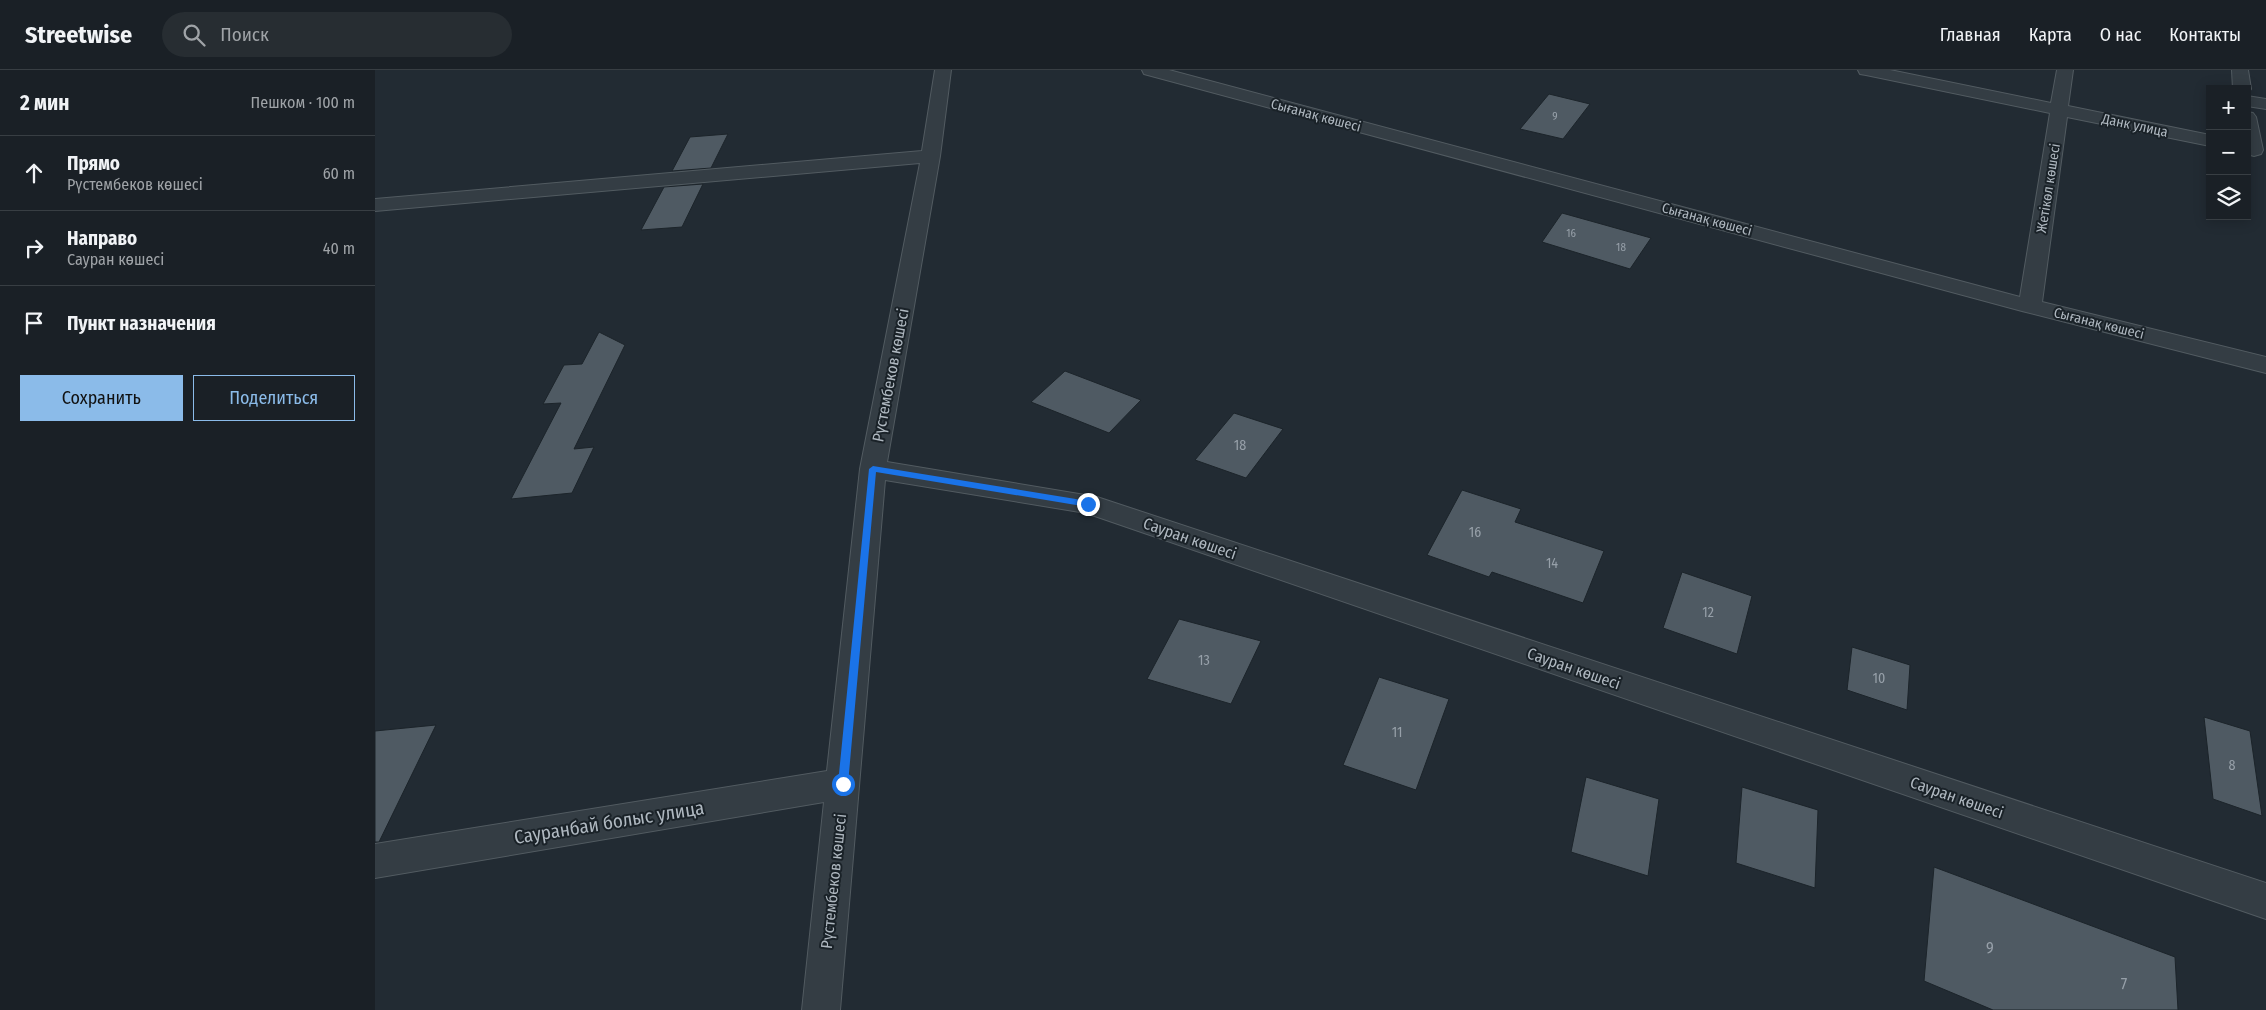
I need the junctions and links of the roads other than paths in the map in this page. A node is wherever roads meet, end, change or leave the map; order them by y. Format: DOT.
graph roads {
  1 [pos="943,70"];
  2 [pos="1150,70"];
  3 [pos="1867,70"];
  4 [pos="2065,70"];
  5 [pos="2240,70"];
  6 [pos="2242,85"];
  7 [pos="2251,102"];
  8 [pos="2266,104"];
  9 [pos="2060,109"];
  10 [pos="2251,130"];
  11 [pos="2206,140"];
  12 [pos="2256,150"];
  13 [pos="931,156"];
  14 [pos="375,205"];
  15 [pos="2030,306"];
  16 [pos="2266,364"];
  17 [pos="873,469"];
  18 [pos="843,784"];
  19 [pos="375,861"];
  20 [pos="2266,901"];
  21 [pos="821,1010"];
  1 -- 13 [label="street, Рүстембеков көшесі"];
  2 -- 15 [label="street, Сығанақ көшесі"];
  3 -- 9 [label="street, Данк улица"];
  4 -- 9 [label="street, Жетікөл көшесі"];
  5 -- 6 [label="street"];
  7 -- 8 [label="street"];
  9 -- 11 [label="street, Данк улица"];
  9 -- 15 [label="street, Жетікөл көшесі"];
  10 -- 12 [label="street"];
  13 -- 14 [label="street"];
  13 -- 17 [label="street, Рүстембеков көшесі"];
  15 -- 16 [label="street, Сығанақ көшесі"];
  17 -- 18 [label="street, Рүстембеков көшесі"];
  17 -- 20 [label="street, Сауран көшесі"];
  18 -- 19 [label="street, Сауранбай болыс улица"];
  18 -- 21 [label="street, Рүстембеков көшесі"];
}
